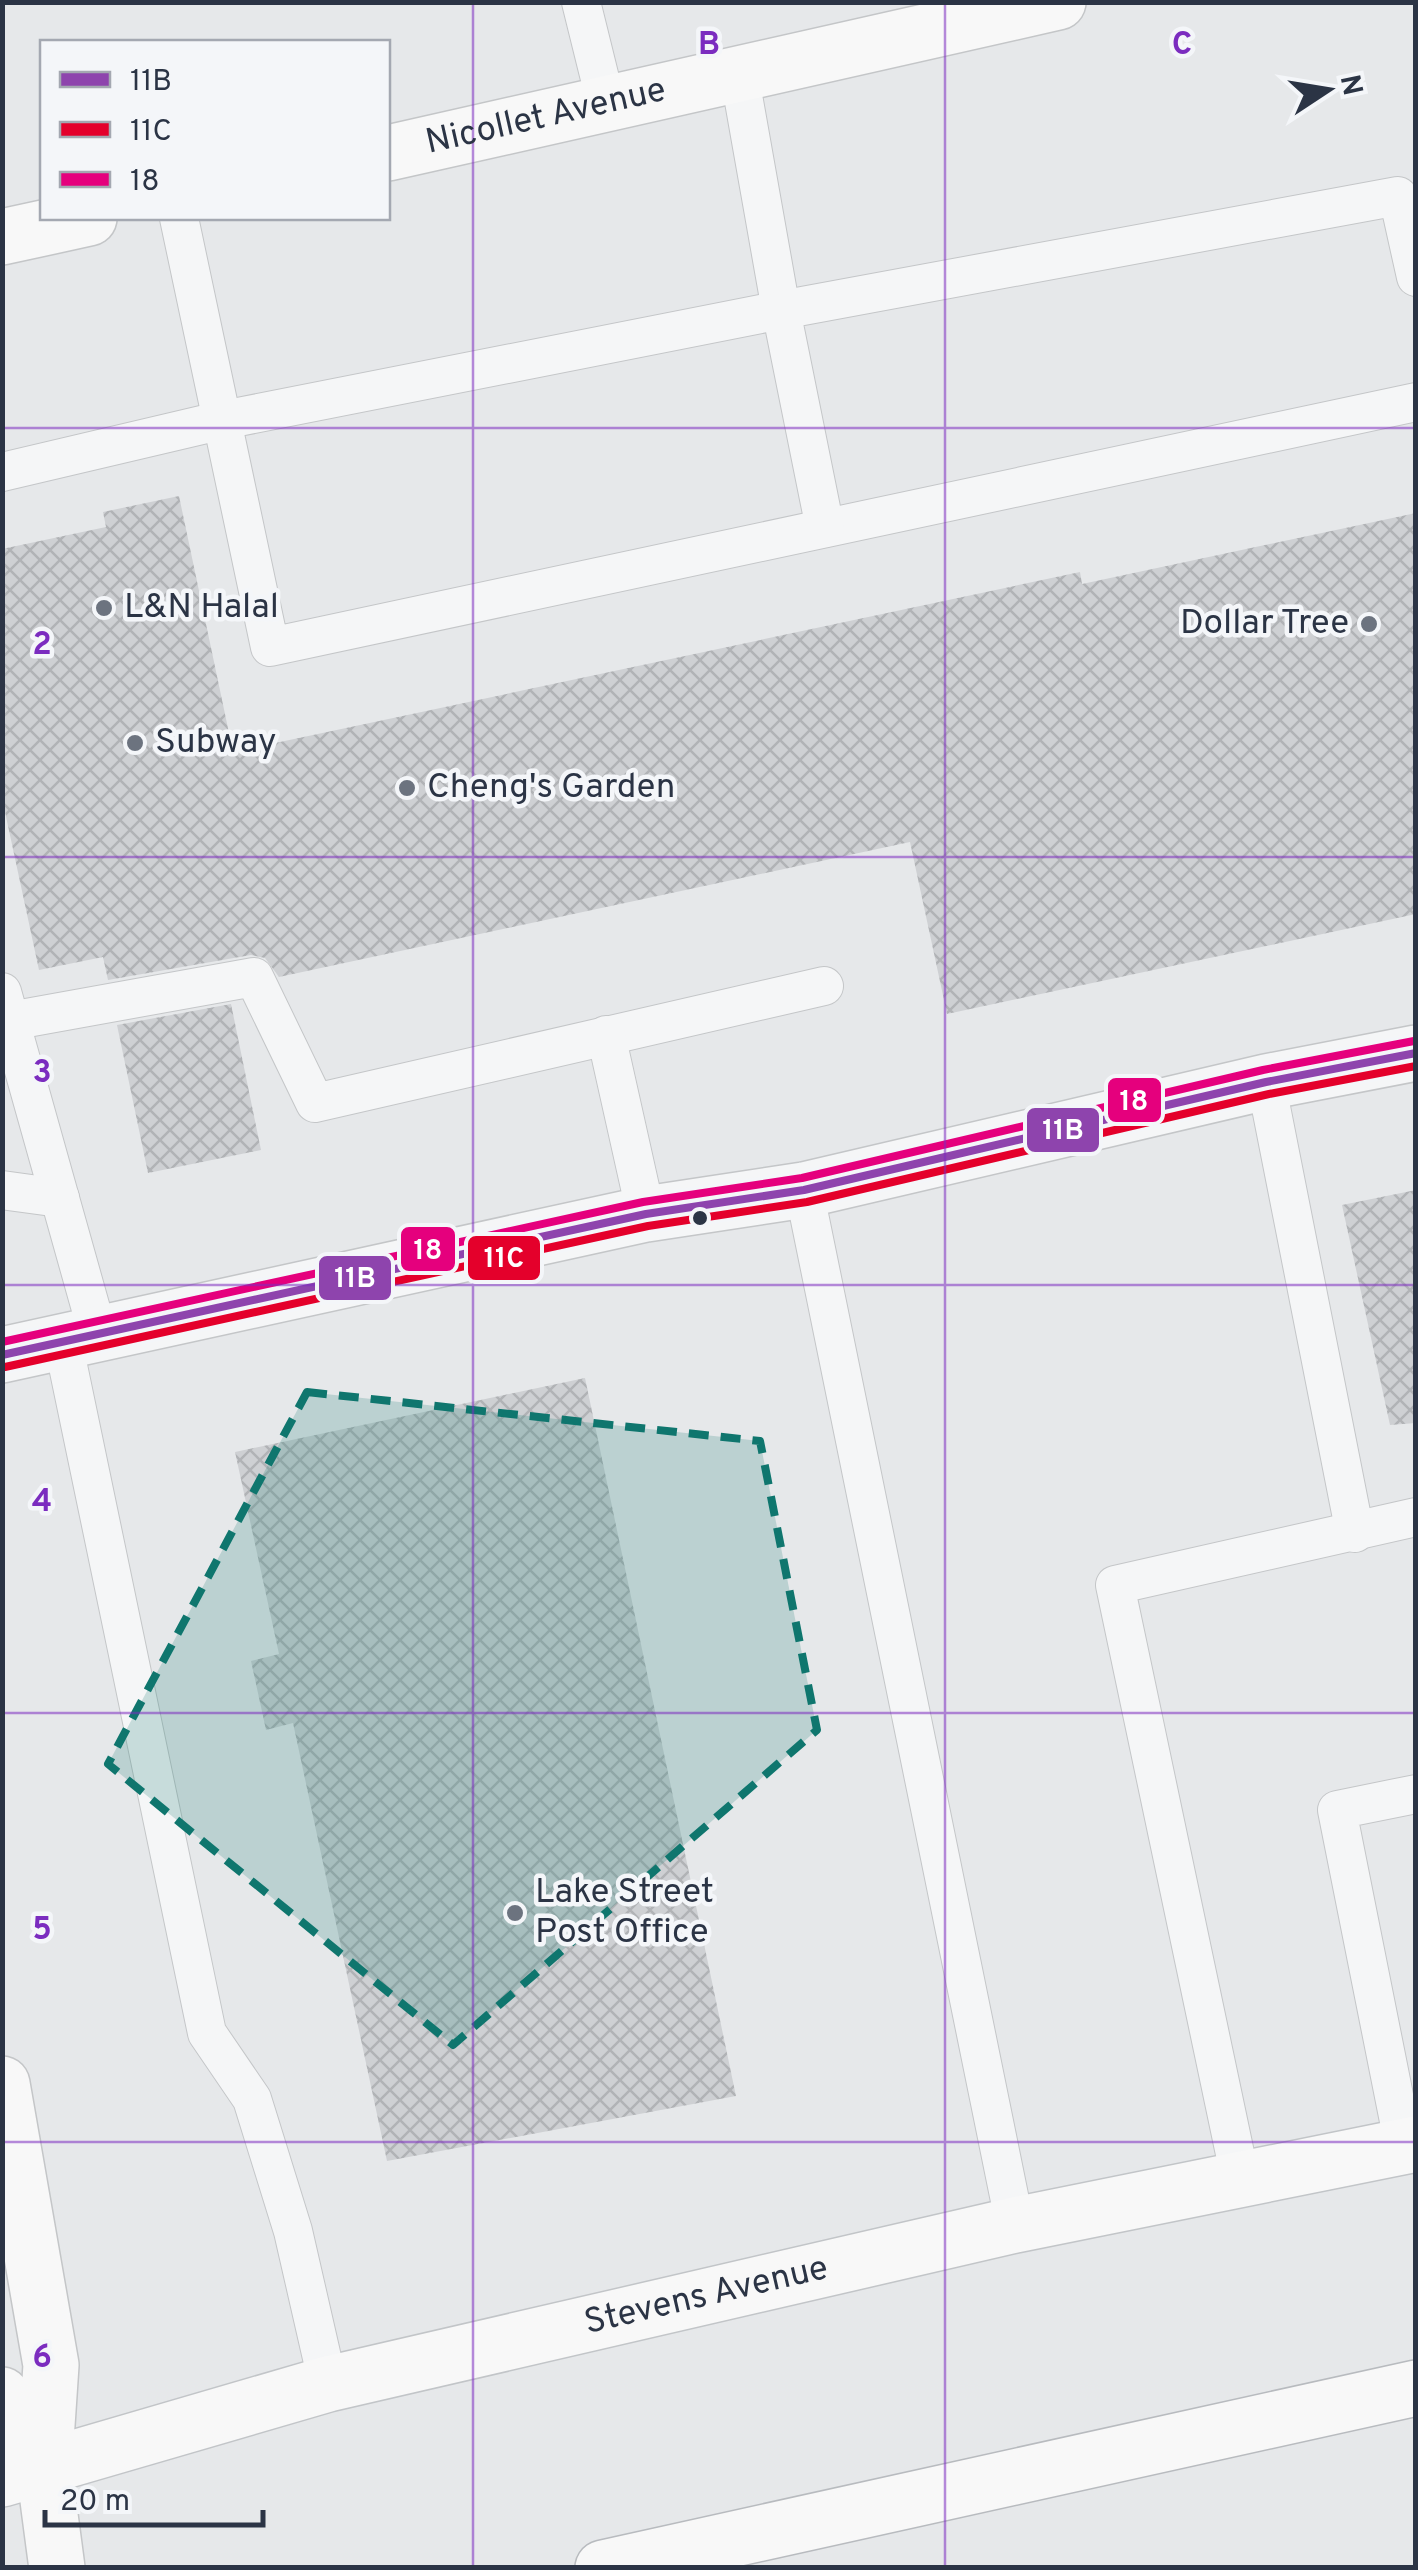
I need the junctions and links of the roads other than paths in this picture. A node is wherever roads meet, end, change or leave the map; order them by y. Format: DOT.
graph roads {
  1 [pos="582,2"];
  2 [pos="1058,2"];
  3 [pos="740,73"];
  4 [pos="607,106"];
  5 [pos="390,153"];
  6 [pos="80,220"];
  7 [pos="179,220"];
  8 [pos="2,237"];
  9 [pos="1416,277"];
  10 [pos="781,310"];
  11 [pos="1416,402"];
  12 [pos="223,420"];
  13 [pos="2,472"];
  14 [pos="825,528"];
  15 [pos="824,986"];
  16 [pos="6,1007"];
  17 [pos="606,1035"];
  18 [pos="1416,1054"];
  19 [pos="1266,1082"];
  20 [pos="2,1190"];
  21 [pos="804,1190"];
  22 [pos="60,1198"];
  23 [pos="646,1214"];
  24 [pos="80,1338"];
  25 [pos="2,1355"];
  26 [pos="1416,1517"];
  27 [pos="1355,1532"];
  28 [pos="1416,1794"];
  29 [pos="1399,2042"];
  30 [pos="2,2084"];
  31 [pos="1410,2145"];
  32 [pos="1240,2182"];
  33 [pos="1014,2226"];
  34 [pos="328,2384"];
  35 [pos="1416,2388"];
  36 [pos="2,2395"];
  37 [pos="23,2474"];
  38 [pos="57,2568"];
  39 [pos="603,2568"];
  1 -- 4 [label="lane"];
  2 -- 3 [label="main road, Nicollet Avenue"];
  3 -- 4 [label="main road, Nicollet Avenue"];
  3 -- 10 [label="lane"];
  4 -- 5 [label="main road, Nicollet Avenue"];
  6 -- 8 [label="main road"];
  7 -- 12 [label="lane"];
  9 -- 10 [label="lane"];
  10 -- 12 [label="lane"];
  10 -- 14 [label="lane"];
  11 -- 14 [label="lane"];
  12 -- 13 [label="lane"];
  12 -- 14 [label="lane"];
  15 -- 17 [label="lane"];
  16 -- 17 [label="lane"];
  16 -- 22 [label="lane"];
  17 -- 23 [label="lane"];
  18 -- 19 [label="street"];
  19 -- 21 [label="street"];
  19 -- 27 [label="lane"];
  20 -- 22 [label="lane"];
  21 -- 23 [label="street"];
  21 -- 33 [label="lane"];
  22 -- 24 [label="lane"];
  23 -- 24 [label="street"];
  24 -- 25 [label="street"];
  24 -- 34 [label="lane"];
  26 -- 27 [label="lane"];
  27 -- 32 [label="lane"];
  28 -- 29 [label="lane"];
  29 -- 31 [label="lane"];
  30 -- 37 [label="main road"];
  31 -- 32 [label="main road, Stevens Avenue"];
  32 -- 33 [label="main road, Stevens Avenue"];
  33 -- 34 [label="main road, Stevens Avenue"];
  34 -- 37 [label="main road, Stevens Avenue"];
  35 -- 39 [label="main road"];
  36 -- 37 [label="main road"];
  37 -- 38 [label="main road"];
}
